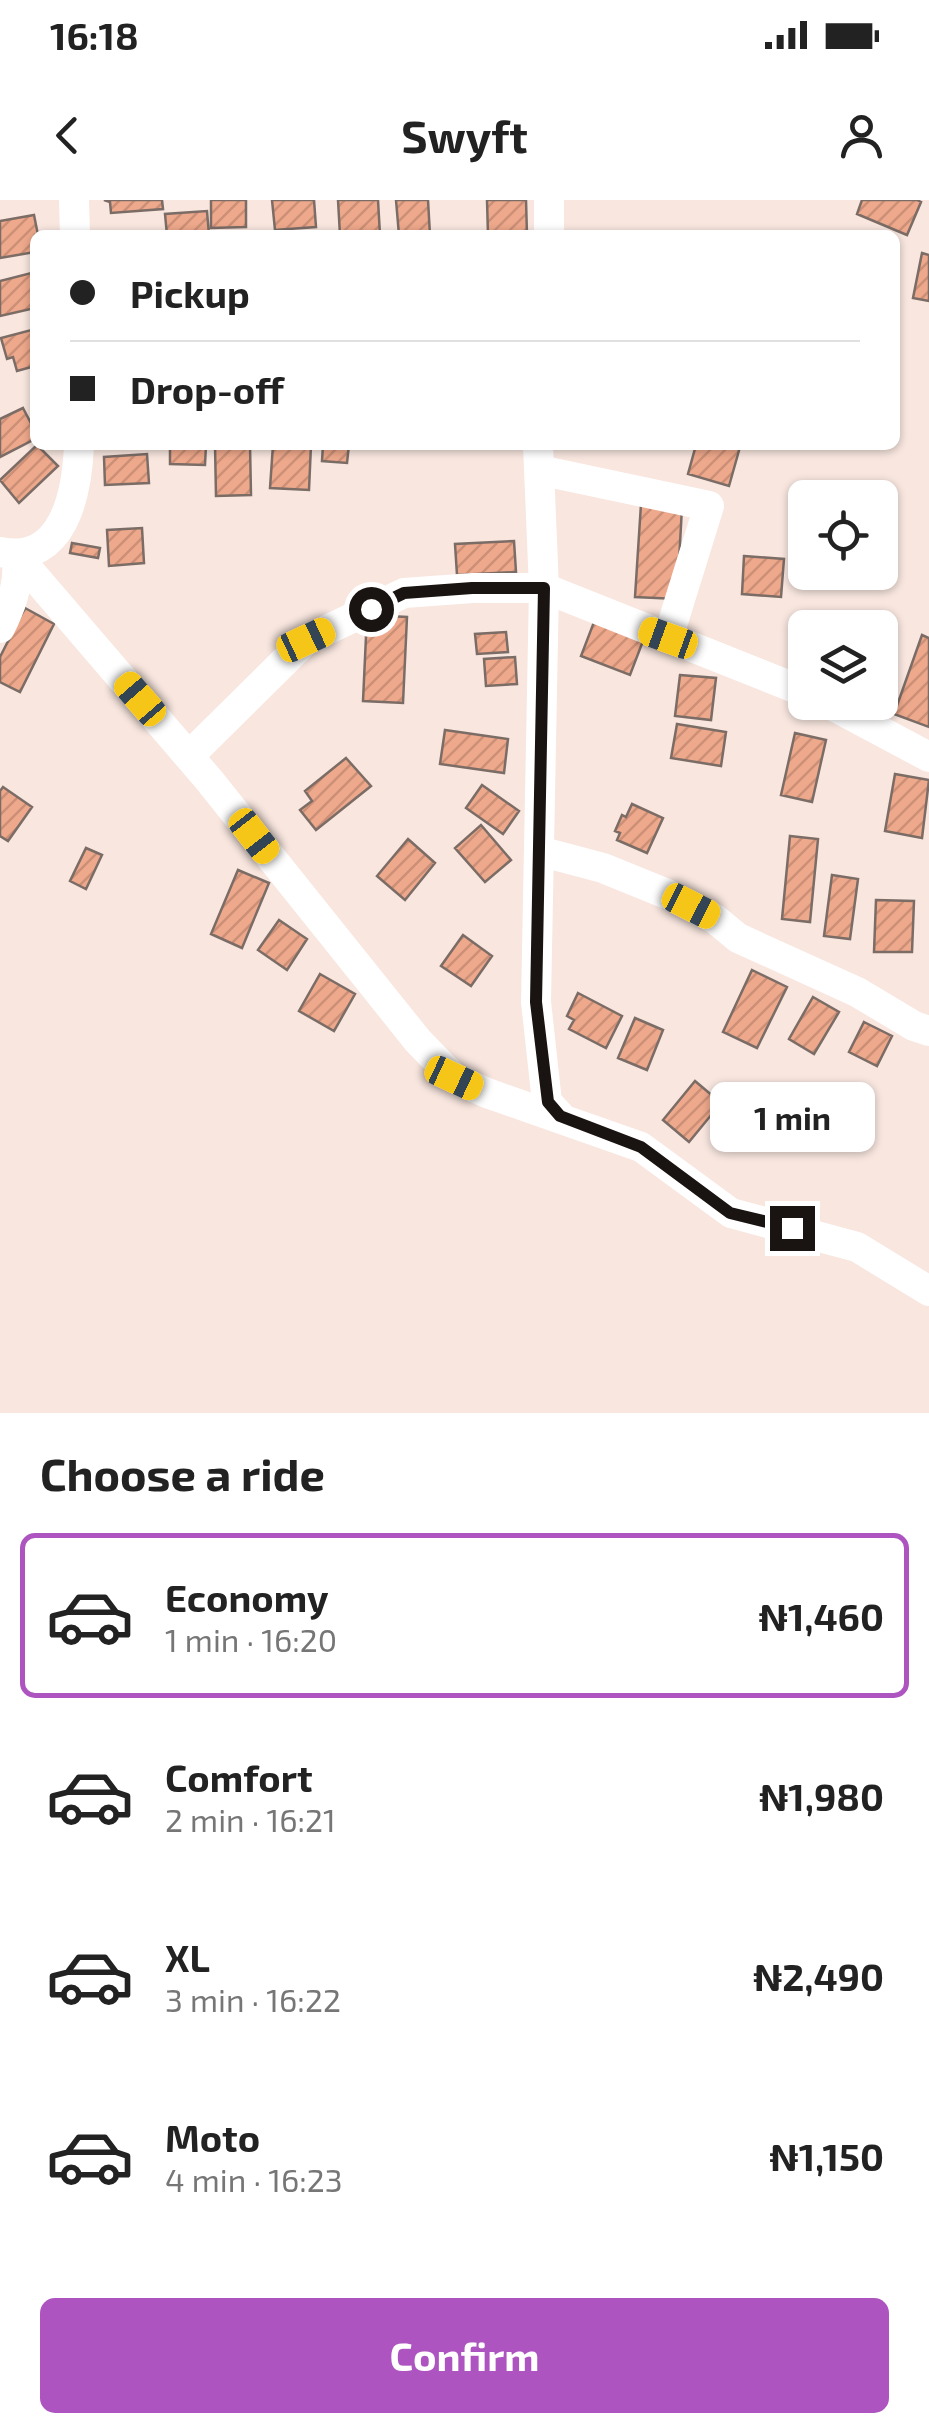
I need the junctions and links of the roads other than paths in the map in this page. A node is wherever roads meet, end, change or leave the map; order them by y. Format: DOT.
graph roads {
  1 [pos="74,200"];
  2 [pos="549,200"];
  3 [pos="76,230"];
  4 [pos="549,230"];
  5 [pos="79,450"];
  6 [pos="539,458"];
  7 [pos="8,554"];
  8 [pos="544,588"];
  9 [pos="0,628"];
  10 [pos="668,638"];
  11 [pos="788,685"];
  12 [pos="859,720"];
  13 [pos="189,756"];
  14 [pos="929,758"];
  15 [pos="539,851"];
  16 [pos="929,1031"];
  17 [pos="560,1116"];
  18 [pos="929,1291"];
  1 -- 3 [label="street"];
  2 -- 4 [label="street"];
  5 -- 7 [label="street"];
  6 -- 8 [label="street"];
  6 -- 10 [label="street"];
  7 -- 9 [label="street"];
  7 -- 13 [label="street"];
  8 -- 10 [label="street"];
  8 -- 13 [label="street"];
  8 -- 15 [label="street"];
  10 -- 11 [label="street"];
  12 -- 14 [label="street"];
  13 -- 17 [label="street"];
  15 -- 16 [label="street"];
  15 -- 17 [label="street"];
  17 -- 18 [label="street"];
}
